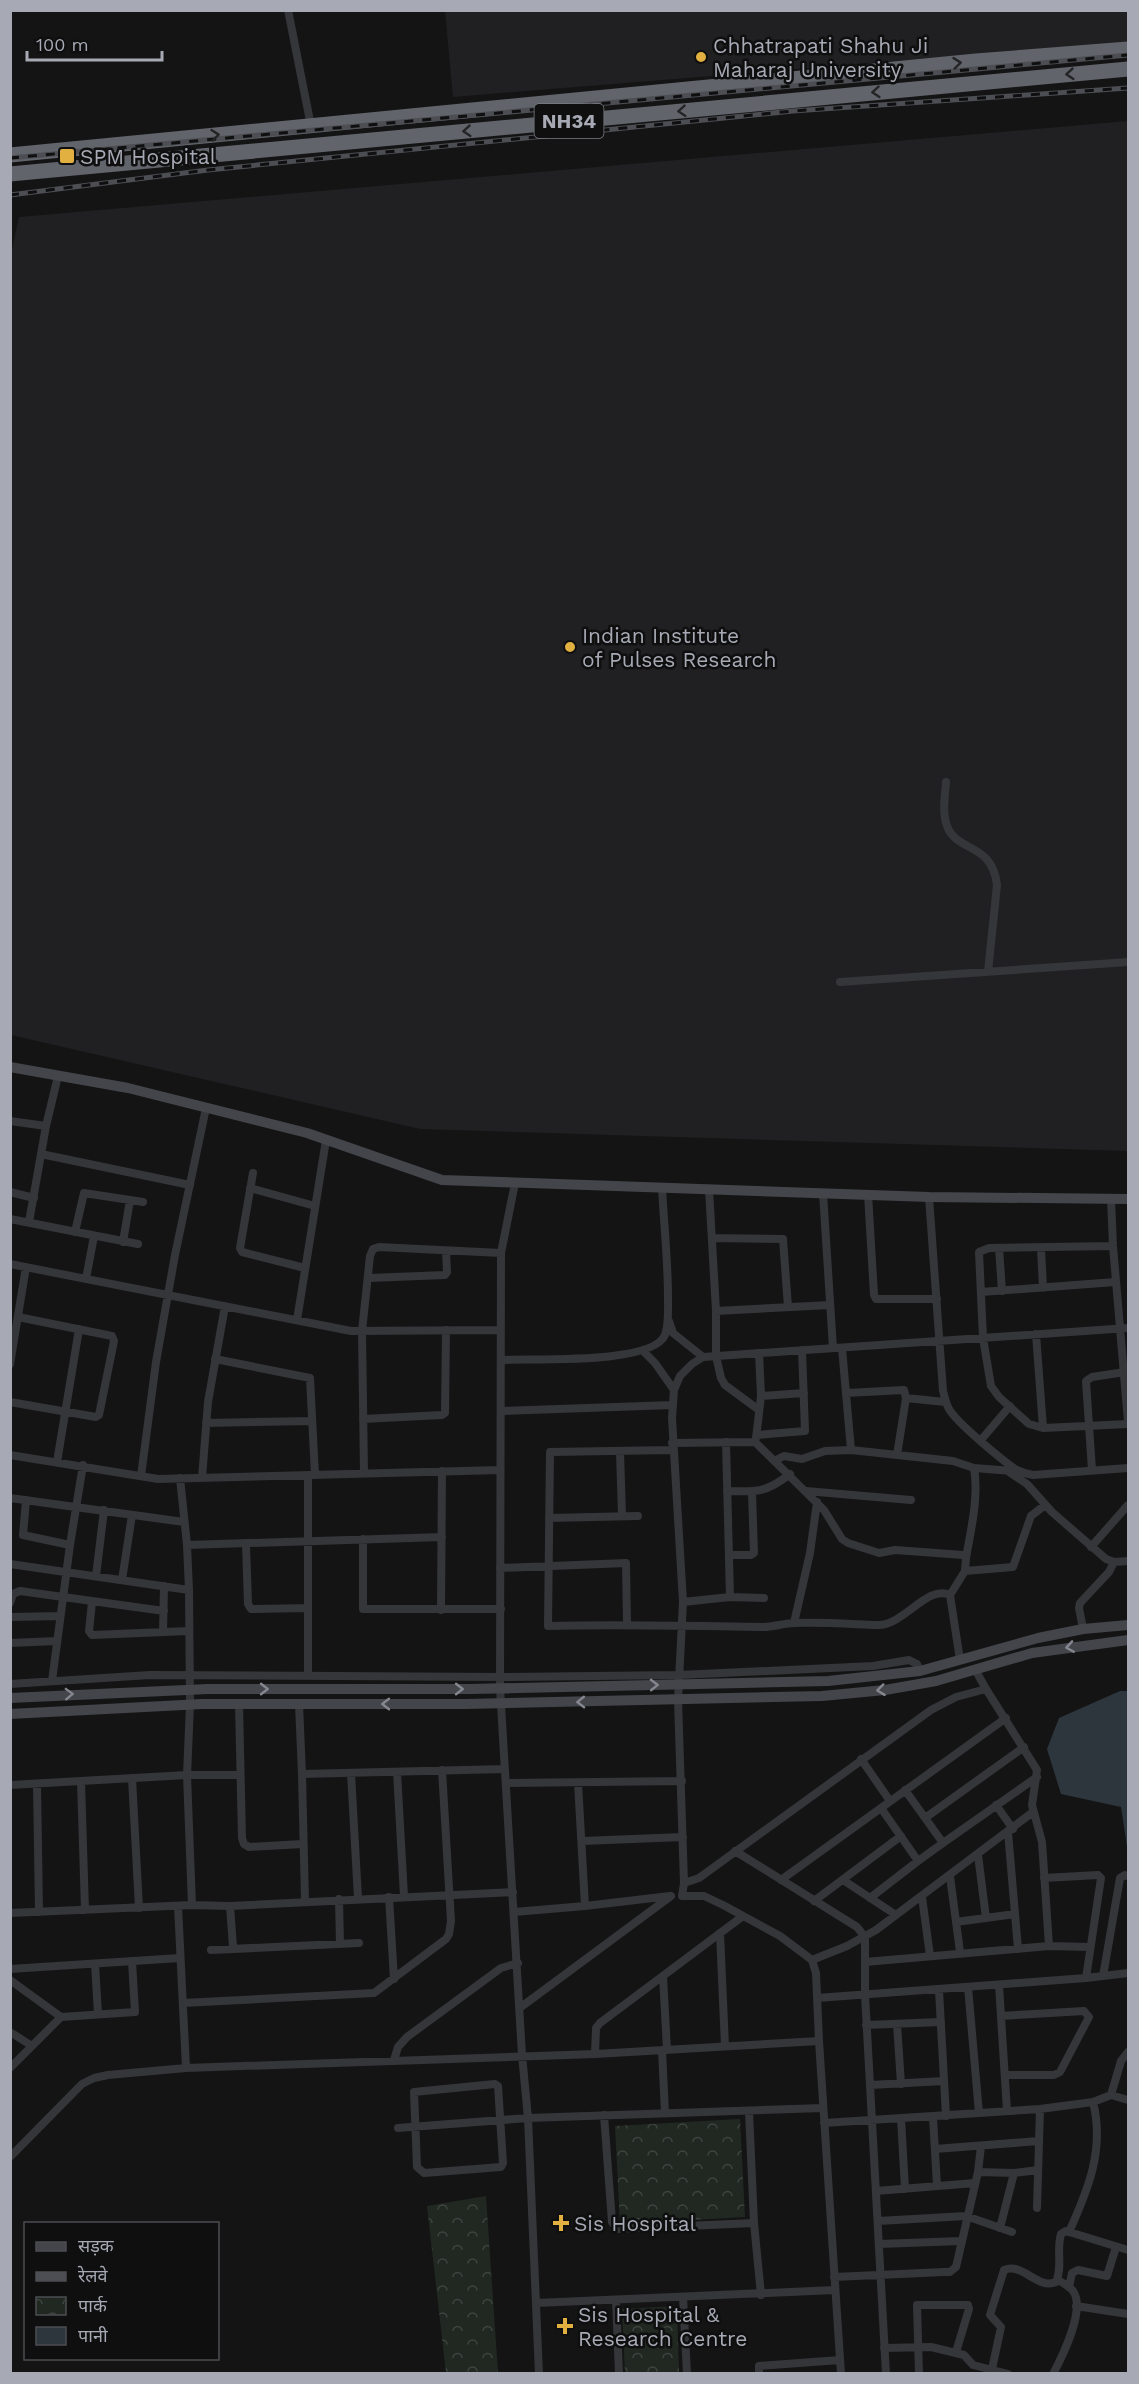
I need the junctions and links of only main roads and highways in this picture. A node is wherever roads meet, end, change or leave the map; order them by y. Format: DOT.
graph roads {
  1 [pos="1128,49"];
  2 [pos="1128,69"];
  3 [pos="494,108"];
  4 [pos="497,128"];
  5 [pos="10,155"];
  6 [pos="10,174"];
  3 -- 1 [label="highway, NH34, one-way"];
  2 -- 4 [label="highway, NH34, one-way"];
  3 -- 4 [label="highway"];
  5 -- 3 [label="highway, NH34, one-way"];
  4 -- 6 [label="highway, NH34, one-way"];
}
